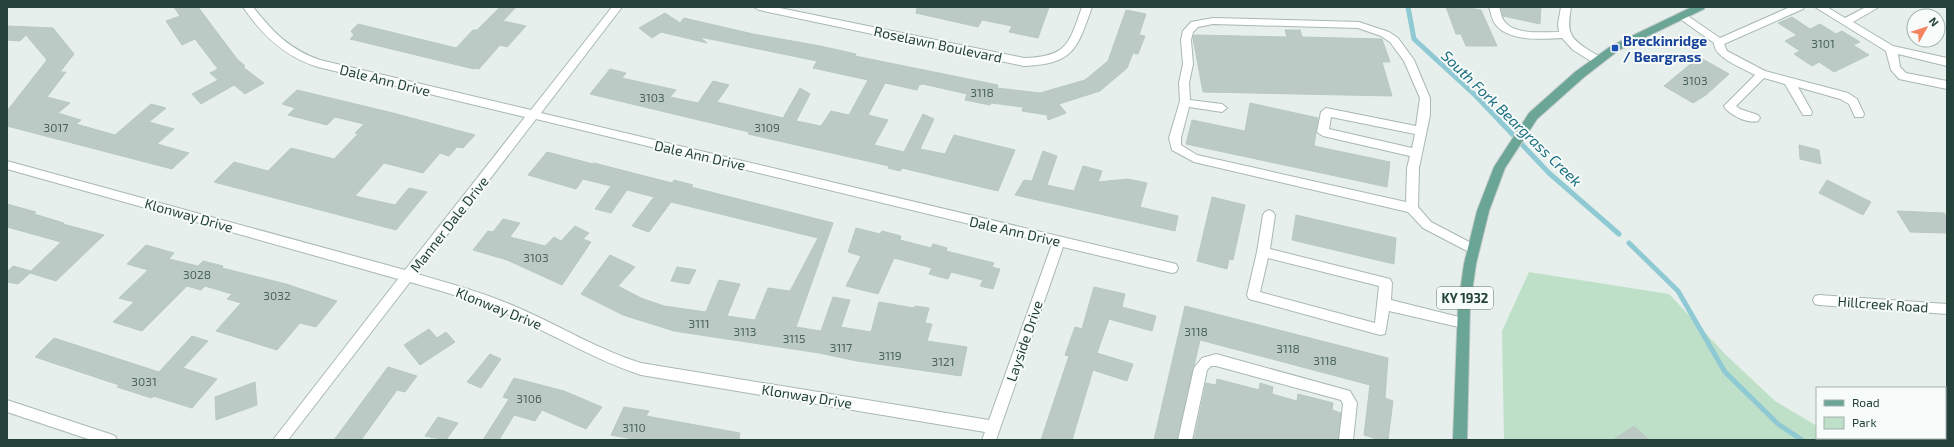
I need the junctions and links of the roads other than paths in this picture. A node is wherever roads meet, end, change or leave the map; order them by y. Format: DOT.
graph roads {
  1 [pos="248,7"];
  2 [pos="617,7"];
  3 [pos="759,7"];
  4 [pos="1087,7"];
  5 [pos="1494,7"];
  6 [pos="1566,7"];
  7 [pos="1700,7"];
  8 [pos="1799,7"];
  9 [pos="1820,7"];
  10 [pos="1874,7"];
  11 [pos="1681,16"];
  12 [pos="1844,22"];
  13 [pos="1565,35"];
  14 [pos="1719,42"];
  15 [pos="1890,49"];
  16 [pos="1598,60"];
  17 [pos="1947,62"];
  18 [pos="1762,74"];
  19 [pos="1789,81"];
  20 [pos="1947,86"];
  21 [pos="1184,103"];
  22 [pos="1222,108"];
  23 [pos="1807,112"];
  24 [pos="1859,114"];
  25 [pos="533,116"];
  26 [pos="1754,118"];
  27 [pos="1421,131"];
  28 [pos="1416,153"];
  29 [pos="7,164"];
  30 [pos="1412,208"];
  31 [pos="1270,215"];
  32 [pos="1059,241"];
  33 [pos="1473,249"];
  34 [pos="1262,252"];
  35 [pos="1172,268"];
  36 [pos="409,276"];
  37 [pos="1819,300"];
  38 [pos="1384,304"];
  39 [pos="1947,309"];
  40 [pos="1463,322"];
  41 [pos="7,406"];
  42 [pos="994,427"];
  43 [pos="110,440"];
  44 [pos="280,440"];
  45 [pos="989,440"];
  46 [pos="1185,440"];
  47 [pos="1346,440"];
  48 [pos="1460,440"];
  1 -- 25 [label="street, Dale Ann Drive"];
  2 -- 25 [label="street, Manner Dale Drive"];
  3 -- 4 [label="street, Roselawn Boulevard"];
  5 -- 13 [label="street"];
  6 -- 13 [label="street"];
  7 -- 11 [label="main road, KY 1932"];
  8 -- 14 [label="street"];
  9 -- 12 [label="street"];
  10 -- 12 [label="street"];
  11 -- 14 [label="street"];
  11 -- 16 [label="main road, KY 1932"];
  12 -- 15 [label="street"];
  13 -- 16 [label="street"];
  14 -- 18 [label="street"];
  15 -- 17 [label="street"];
  15 -- 20 [label="street"];
  16 -- 33 [label="main road, KY 1932"];
  18 -- 19 [label="street"];
  18 -- 26 [label="street"];
  19 -- 23 [label="street"];
  19 -- 24 [label="street"];
  21 -- 22 [label="street"];
  21 -- 27 [label="street"];
  21 -- 30 [label="street"];
  25 -- 32 [label="street, Dale Ann Drive"];
  25 -- 36 [label="street, Manner Dale Drive"];
  27 -- 28 [label="street"];
  27 -- 28 [label="street"];
  28 -- 30 [label="street"];
  29 -- 36 [label="street, Klonway Drive"];
  30 -- 33 [label="street"];
  31 -- 34 [label="street"];
  32 -- 35 [label="street, Dale Ann Drive"];
  32 -- 42 [label="street, Layside Drive"];
  33 -- 40 [label="main road, KY 1932"];
  34 -- 38 [label="street"];
  34 -- 38 [label="street"];
  36 -- 42 [label="street, Klonway Drive"];
  36 -- 44 [label="street, Manner Dale Drive"];
  37 -- 39 [label="street, Hillcreek Road"];
  38 -- 40 [label="street"];
  40 -- 48 [label="main road, KY 1932"];
  41 -- 43 [label="street"];
  42 -- 45 [label="street, Layside Drive"];
  46 -- 47 [label="street"];
}
